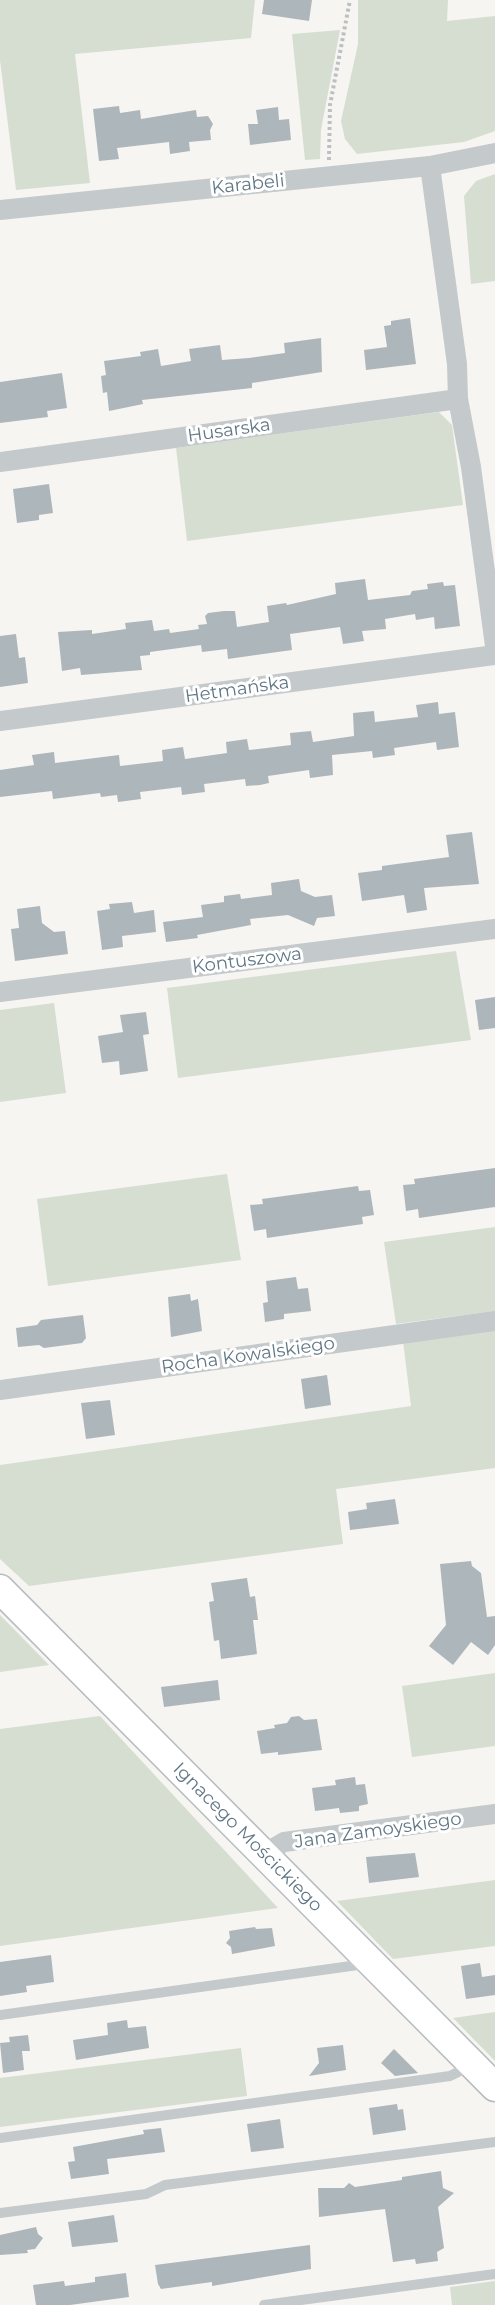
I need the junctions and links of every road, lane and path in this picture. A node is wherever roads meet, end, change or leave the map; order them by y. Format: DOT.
graph roads {
  1 [pos="350,0"];
  2 [pos="495,153"];
  3 [pos="430,166"];
  4 [pos="329,176"];
  5 [pos="0,210"];
  6 [pos="458,399"];
  7 [pos="0,462"];
  8 [pos="495,646"];
  9 [pos="495,655"];
  10 [pos="0,721"];
  11 [pos="495,930"];
  12 [pos="0,992"];
  13 [pos="495,1321"];
  14 [pos="0,1390"];
  15 [pos="4,1598"];
  16 [pos="495,1814"];
  17 [pos="264,1854"];
  18 [pos="368,1958"];
  19 [pos="0,2015"];
  20 [pos="473,2064"];
  21 [pos="495,2087"];
  22 [pos="0,2138"];
  23 [pos="495,2142"];
  24 [pos="0,2213"];
  25 [pos="495,2274"];
  26 [pos="264,2305"];
  1 -- 4 [label="path"];
  2 -- 3 [label="street, Karabeli"];
  3 -- 4 [label="street, Karabeli"];
  3 -- 6 [label="street"];
  4 -- 5 [label="street, Karabeli"];
  6 -- 7 [label="street, Husarska"];
  6 -- 8 [label="street"];
  9 -- 10 [label="street, Hetmańska"];
  11 -- 12 [label="street, Kontuszowa"];
  13 -- 14 [label="street, Rocha Kowalskiego"];
  15 -- 17 [label="street, Ignacego Mościckiego"];
  16 -- 17 [label="street, Jana Zamoyskiego"];
  17 -- 18 [label="street, Ignacego Mościckiego"];
  18 -- 19 [label="lane"];
  18 -- 20 [label="street, Ignacego Mościckiego"];
  20 -- 21 [label="street, Ignacego Mościckiego"];
  20 -- 22 [label="lane"];
  23 -- 24 [label="lane"];
  25 -- 26 [label="lane"];
}
